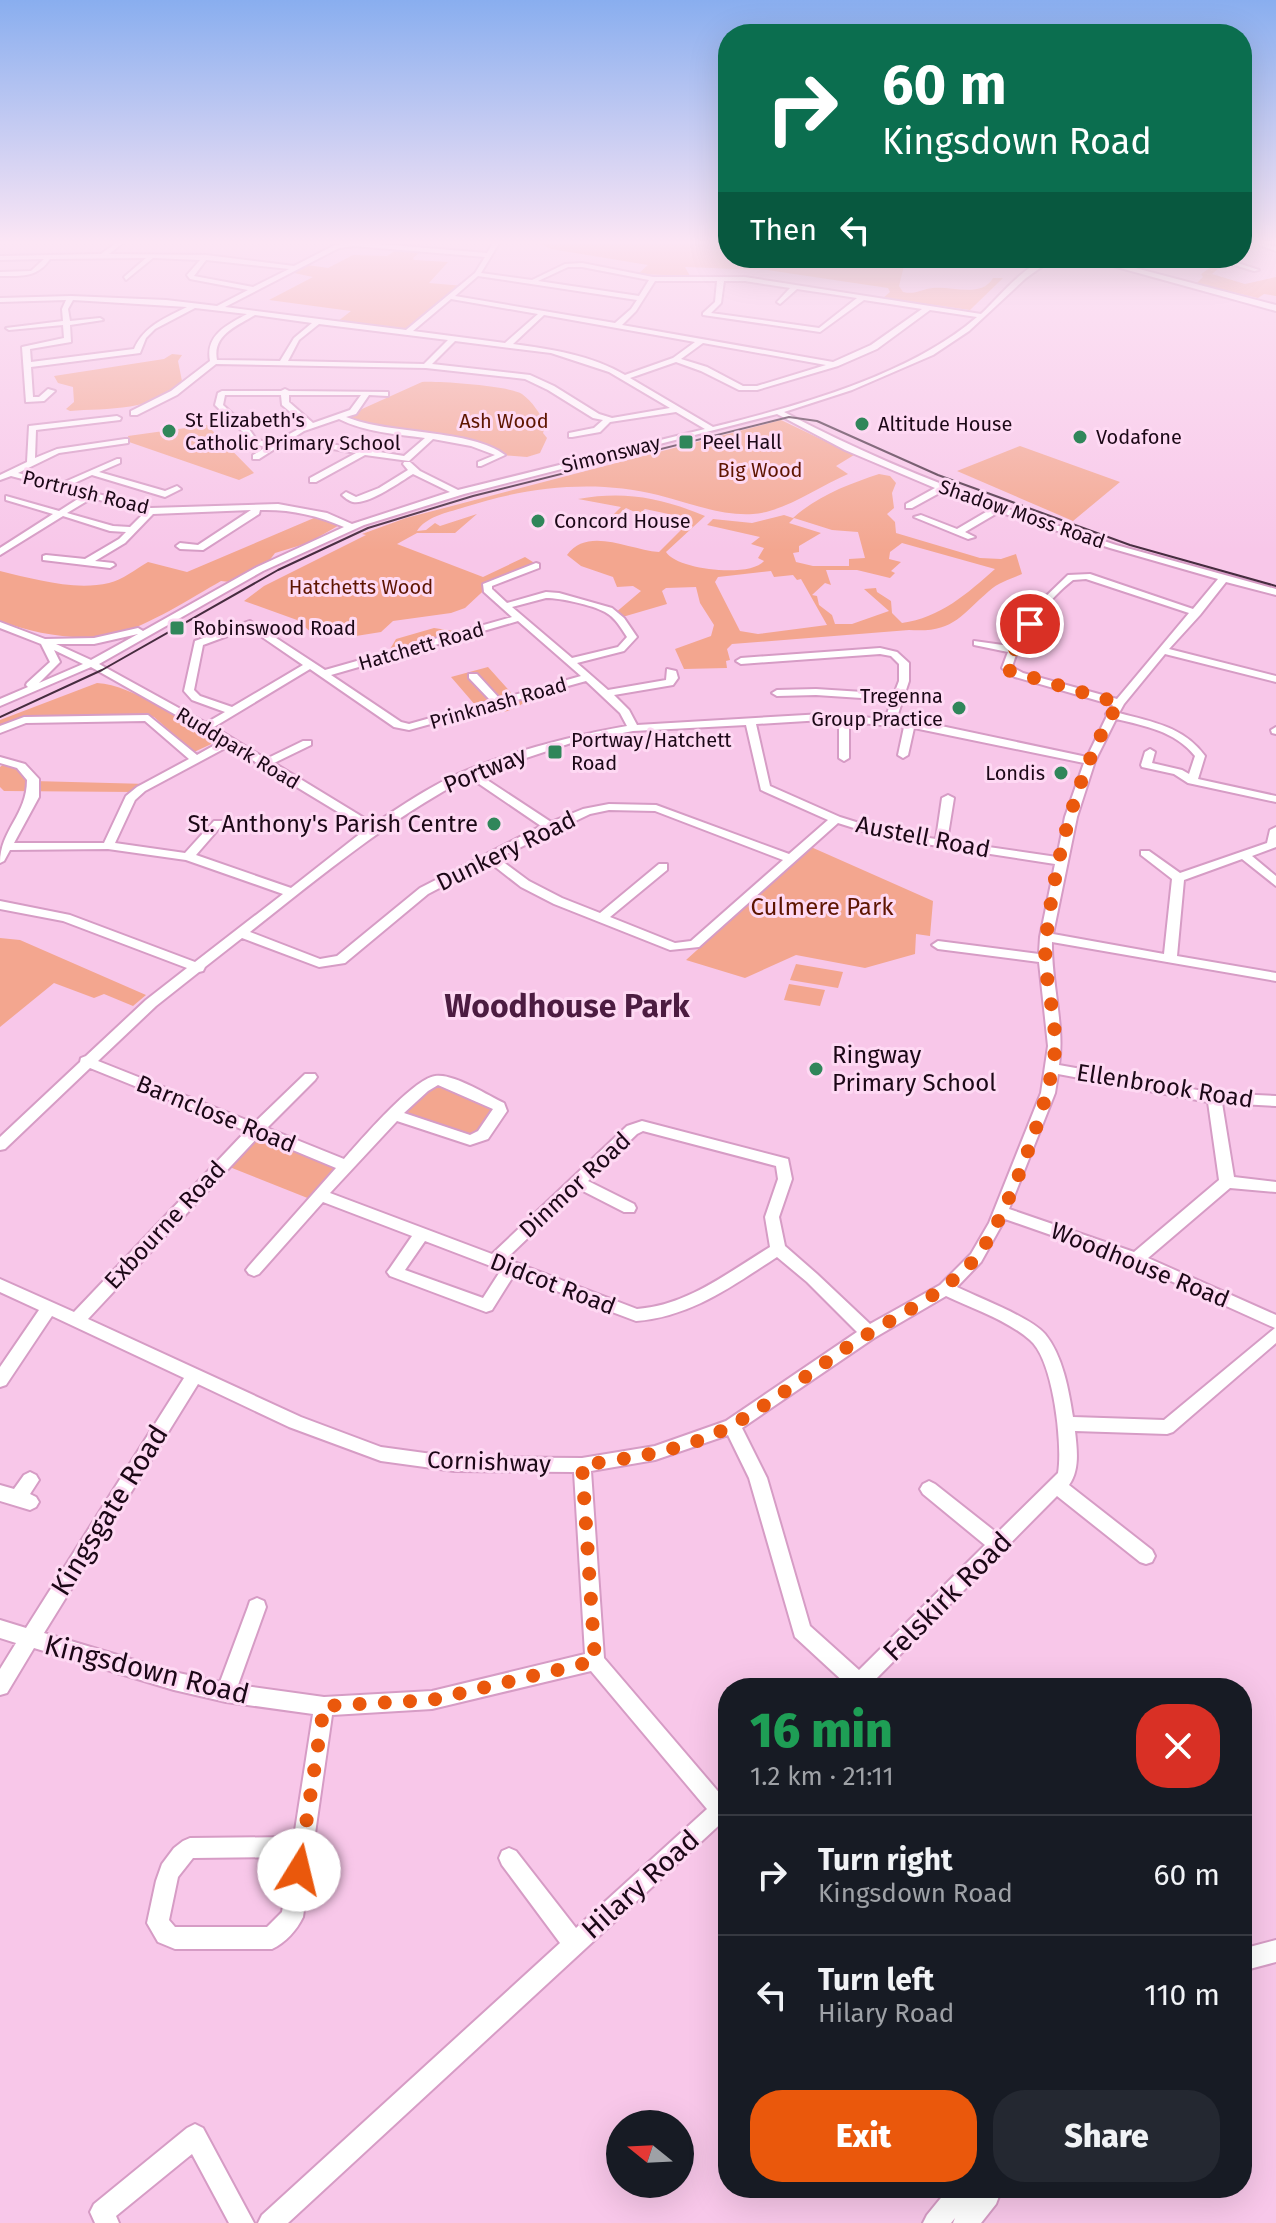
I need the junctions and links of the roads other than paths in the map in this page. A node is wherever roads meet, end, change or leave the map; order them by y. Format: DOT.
graph roads {
  1 [pos="43,344"];
  2 [pos="140,344"];
  3 [pos="213,344"];
  4 [pos="293,344"];
  5 [pos="448,344"];
  6 [pos="496,344"];
  7 [pos="697,344"];
  8 [pos="717,344"];
  9 [pos="878,344"];
  10 [pos="946,344"];
  11 [pos="507,345"];
  12 [pos="676,360"];
  13 [pos="214,362"];
  14 [pos="835,364"];
  15 [pos="26,365"];
  16 [pos="282,365"];
  17 [pos="295,365"];
  18 [pos="426,366"];
  19 [pos="626,377"];
  20 [pos="290,379"];
  21 [pos="51,391"];
  22 [pos="285,391"];
  23 [pos="367,393"];
  24 [pos="385,394"];
  25 [pos="678,409"];
  26 [pos="778,412"];
  27 [pos="134,413"];
  28 [pos="117,418"];
  29 [pos="342,418"];
  30 [pos="609,419"];
  31 [pos="311,425"];
  32 [pos="712,430"];
  33 [pos="572,435"];
  34 [pos="430,438"];
  35 [pos="287,439"];
  36 [pos="125,441"];
  37 [pos="273,447"];
  38 [pos="362,453"];
  39 [pos="256,457"];
  40 [pos="406,459"];
  41 [pos="117,461"];
  42 [pos="31,462"];
  43 [pos="481,464"];
  44 [pos="412,471"];
  45 [pos="91,472"];
  46 [pos="10,473"];
  47 [pos="299,473"];
  48 [pos="0,478"];
  49 [pos="60,487"];
  50 [pos="943,487"];
  51 [pos="177,489"];
  52 [pos="458,494"];
  53 [pos="90,495"];
  54 [pos="346,495"];
  55 [pos="9,498"];
  56 [pos="356,500"];
  57 [pos="365,505"];
  58 [pos="255,506"];
  59 [pos="909,506"];
  60 [pos="1001,507"];
  61 [pos="151,511"];
  62 [pos="63,514"];
  63 [pos="918,517"];
  64 [pos="243,523"];
  65 [pos="255,527"];
  66 [pos="352,527"];
  67 [pos="133,530"];
  68 [pos="958,532"];
  69 [pos="971,537"];
  70 [pos="180,546"];
  71 [pos="200,548"];
  72 [pos="2,549"];
  73 [pos="213,553"];
  74 [pos="46,558"];
  75 [pos="88,561"];
  76 [pos="110,565"];
  77 [pos="536,566"];
  78 [pos="1224,578"];
  79 [pos="1276,592"];
  80 [pos="506,606"];
  81 [pos="1197,613"];
  82 [pos="519,618"];
  83 [pos="0,625"];
  84 [pos="148,630"];
  85 [pos="44,641"];
  86 [pos="977,643"];
  87 [pos="1015,650"];
  88 [pos="1164,651"];
  89 [pos="741,661"];
  90 [pos="569,662"];
  91 [pos="90,664"];
  92 [pos="310,665"];
  93 [pos="671,671"];
  94 [pos="323,674"];
  95 [pos="473,676"];
  96 [pos="586,678"];
  97 [pos="1276,679"];
  98 [pos="30,685"];
  99 [pos="606,693"];
  100 [pos="777,693"];
  101 [pos="898,697"];
  102 [pos="496,700"];
  103 [pos="4,702"];
  104 [pos="1119,703"];
  105 [pos="232,711"];
  106 [pos="1111,714"];
  107 [pos="844,718"];
  108 [pos="750,720"];
  109 [pos="890,721"];
  110 [pos="910,724"];
  111 [pos="205,728"];
  112 [pos="633,728"];
  113 [pos="0,730"];
  114 [pos="228,742"];
  115 [pos="307,743"];
  116 [pos="1150,752"];
  117 [pos="903,755"];
  118 [pos="194,758"];
  119 [pos="844,758"];
  120 [pos="0,760"];
  121 [pos="1090,761"];
  122 [pos="264,764"];
  123 [pos="470,773"];
  124 [pos="1192,781"];
  125 [pos="948,798"];
  126 [pos="1276,799"];
  127 [pos="836,819"];
  128 [pos="218,823"];
  129 [pos="550,827"];
  130 [pos="374,829"];
  131 [pos="1276,830"];
  132 [pos="941,844"];
  133 [pos="108,846"];
  134 [pos="8,847"];
  135 [pos="1145,853"];
  136 [pos="1245,856"];
  137 [pos="188,857"];
  138 [pos="491,858"];
  139 [pos="789,858"];
  140 [pos="0,859"];
  141 [pos="1060,861"];
  142 [pos="663,867"];
  143 [pos="1178,878"];
  144 [pos="1276,882"];
  145 [pos="293,893"];
  146 [pos="0,905"];
  147 [pos="603,917"];
  148 [pos="243,934"];
  149 [pos="1046,937"];
  150 [pos="938,945"];
  151 [pos="1170,958"];
  152 [pos="1044,959"];
  153 [pos="199,968"];
  154 [pos="1276,977"];
  155 [pos="86,1061"];
  156 [pos="1054,1069"];
  157 [pos="310,1077"];
  158 [pos="1214,1098"];
  159 [pos="1276,1101"];
  160 [pos="395,1115"];
  161 [pos="254,1131"];
  162 [pos="1,1142"];
  163 [pos="346,1166"];
  164 [pos="577,1182"];
  165 [pos="1227,1182"];
  166 [pos="1276,1187"];
  167 [pos="321,1195"];
  168 [pos="629,1208"];
  169 [pos="1002,1212"];
  170 [pos="422,1234"];
  171 [pos="778,1249"];
  172 [pos="1136,1259"];
  173 [pos="494,1261"];
  174 [pos="510,1268"];
  175 [pos="254,1270"];
  176 [pos="0,1285"];
  177 [pos="946,1289"];
  178 [pos="49,1308"];
  179 [pos="77,1320"];
  180 [pos="1276,1322"];
  181 [pos="868,1333"];
  182 [pos="1276,1334"];
  183 [pos="195,1375"];
  184 [pos="0,1380"];
  185 [pos="1067,1424"];
  186 [pos="732,1426"];
  187 [pos="582,1465"];
  188 [pos="30,1480"];
  189 [pos="1057,1486"];
  190 [pos="929,1489"];
  191 [pos="16,1498"];
  192 [pos="998,1544"];
  193 [pos="1146,1556"];
  194 [pos="257,1607"];
  195 [pos="0,1629"];
  196 [pos="29,1639"];
  197 [pos="595,1661"];
  198 [pos="849,1678"];
  199 [pos="865,1678"];
  200 [pos="0,1686"];
  201 [pos="226,1693"];
  202 [pos="324,1706"];
  203 [pos="718,1806"];
  204 [pos="718,1813"];
  205 [pos="303,1847"];
  206 [pos="509,1858"];
  207 [pos="574,1943"];
  208 [pos="1276,1951"];
  209 [pos="1252,1957"];
  210 [pos="956,2198"];
  211 [pos="986,2198"];
  212 [pos="107,2223"];
  213 [pos="242,2223"];
  214 [pos="270,2223"];
  215 [pos="935,2223"];
  216 [pos="965,2223"];
  1 -- 15 [label="street"];
  2 -- 15 [label="street"];
  3 -- 13 [label="street"];
  4 -- 16 [label="street"];
  5 -- 18 [label="street"];
  6 -- 11 [label="street"];
  7 -- 12 [label="street"];
  8 -- 14 [label="street"];
  9 -- 14 [label="street"];
  10 -- 26 [label="street, Simonsway"];
  11 -- 19 [label="street"];
  12 -- 14 [label="street"];
  12 -- 19 [label="street"];
  13 -- 16 [label="street"];
  13 -- 27 [label="street"];
  15 -- 21 [label="street"];
  16 -- 17 [label="street"];
  17 -- 18 [label="street"];
  17 -- 20 [label="street"];
  18 -- 30 [label="street"];
  19 -- 25 [label="street"];
  22 -- 23 [label="street"];
  22 -- 31 [label="street"];
  22 -- 37 [label="street"];
  23 -- 24 [label="street"];
  23 -- 29 [label="street"];
  25 -- 30 [label="street"];
  25 -- 32 [label="street"];
  26 -- 32 [label="street, Simonsway"];
  26 -- 50 [label="street, Shadow Moss Road"];
  28 -- 42 [label="street"];
  29 -- 31 [label="street"];
  29 -- 34 [label="street"];
  30 -- 33 [label="street"];
  31 -- 35 [label="street"];
  32 -- 52 [label="street, Simonsway"];
  34 -- 40 [label="street"];
  34 -- 43 [label="street"];
  35 -- 37 [label="street"];
  35 -- 38 [label="street"];
  36 -- 42 [label="street"];
  37 -- 39 [label="street"];
  38 -- 40 [label="street"];
  38 -- 47 [label="street"];
  40 -- 44 [label="street"];
  41 -- 45 [label="street"];
  42 -- 46 [label="street"];
  44 -- 52 [label="street"];
  44 -- 56 [label="street"];
  45 -- 49 [label="street"];
  45 -- 51 [label="street"];
  46 -- 48 [label="street"];
  46 -- 49 [label="street, Portrush Road"];
  49 -- 53 [label="street, Portrush Road"];
  50 -- 59 [label="street"];
  50 -- 60 [label="street, Shadow Moss Road"];
  52 -- 66 [label="street, Simonsway"];
  53 -- 61 [label="street, Portrush Road"];
  53 -- 62 [label="street"];
  54 -- 56 [label="street"];
  55 -- 62 [label="street"];
  56 -- 57 [label="street"];
  58 -- 61 [label="street, Portrush Road"];
  58 -- 64 [label="street"];
  58 -- 66 [label="street, Portrush Road"];
  60 -- 68 [label="street"];
  60 -- 78 [label="street, Shadow Moss Road"];
  61 -- 67 [label="street"];
  62 -- 67 [label="street"];
  62 -- 72 [label="street"];
  63 -- 68 [label="street"];
  64 -- 65 [label="street"];
  64 -- 71 [label="street"];
  66 -- 84 [label="street, Simonsway"];
  67 -- 75 [label="street"];
  68 -- 69 [label="street"];
  70 -- 71 [label="street"];
  71 -- 73 [label="street"];
  74 -- 75 [label="street"];
  75 -- 76 [label="street"];
  77 -- 80 [label="street, Hatchett Road"];
  78 -- 79 [label="street, Shadow Moss Road"];
  78 -- 81 [label="street, Cornishway"];
  80 -- 82 [label="street, Hatchett Road"];
  80 -- 90 [label="street"];
  81 -- 87 [label="street"];
  81 -- 88 [label="street, Cornishway"];
  82 -- 90 [label="street, Hatchett Road"];
  82 -- 94 [label="street, Hatchett Road"];
  83 -- 85 [label="street"];
  84 -- 85 [label="street"];
  84 -- 91 [label="street"];
  85 -- 91 [label="street, Ruddpark Road"];
  85 -- 98 [label="street"];
  86 -- 87 [label="street"];
  87 -- 104 [label="street"];
  88 -- 97 [label="street"];
  88 -- 104 [label="street, Cornishway"];
  89 -- 101 [label="street"];
  90 -- 96 [label="street, Hatchett Road"];
  91 -- 98 [label="street"];
  91 -- 103 [label="street"];
  91 -- 111 [label="street, Ruddpark Road"];
  92 -- 94 [label="street, Prinknash Road"];
  92 -- 105 [label="street"];
  92 -- 105 [label="street, Prinknash Road"];
  93 -- 99 [label="street"];
  94 -- 102 [label="street, Prinknash Road"];
  95 -- 102 [label="street"];
  96 -- 99 [label="street, Hatchett Road"];
  96 -- 102 [label="street, Prinknash Road"];
  98 -- 103 [label="street"];
  99 -- 112 [label="street, Hatchett Road"];
  100 -- 101 [label="street"];
  101 -- 109 [label="street"];
  104 -- 106 [label="street, Cornishway"];
  105 -- 111 [label="street"];
  106 -- 121 [label="street, Cornishway"];
  106 -- 124 [label="street"];
  107 -- 108 [label="street, Portway"];
  107 -- 109 [label="street, Portway"];
  107 -- 119 [label="street"];
  108 -- 112 [label="street, Portway"];
  108 -- 127 [label="street, Austell Road"];
  109 -- 110 [label="street, Portway"];
  110 -- 117 [label="street"];
  110 -- 121 [label="street, Portway"];
  111 -- 114 [label="street, Ruddpark Road"];
  112 -- 123 [label="street, Portway"];
  113 -- 118 [label="street"];
  114 -- 118 [label="street"];
  114 -- 122 [label="street, Ruddpark Road"];
  115 -- 122 [label="street"];
  116 -- 124 [label="street"];
  118 -- 133 [label="street"];
  120 -- 134 [label="street"];
  121 -- 141 [label="street, Cornishway"];
  122 -- 130 [label="street, Ruddpark Road"];
  123 -- 129 [label="street"];
  123 -- 130 [label="street, Portway"];
  124 -- 126 [label="street"];
  125 -- 132 [label="street"];
  127 -- 132 [label="street, Austell Road"];
  127 -- 139 [label="street"];
  128 -- 137 [label="street"];
  129 -- 138 [label="street, Dunkery Road"];
  129 -- 139 [label="street, Dunkery Road"];
  130 -- 145 [label="street, Portway"];
  131 -- 136 [label="street"];
  132 -- 141 [label="street, Austell Road"];
  133 -- 134 [label="street"];
  133 -- 137 [label="street"];
  134 -- 140 [label="street"];
  135 -- 143 [label="street"];
  136 -- 143 [label="street"];
  136 -- 144 [label="street"];
  137 -- 145 [label="street"];
  138 -- 147 [label="street"];
  138 -- 148 [label="street, Dunkery Road"];
  139 -- 147 [label="street"];
  141 -- 149 [label="street, Cornishway"];
  142 -- 147 [label="street"];
  143 -- 151 [label="street"];
  145 -- 148 [label="street, Portway"];
  146 -- 153 [label="street"];
  148 -- 153 [label="street, Portway"];
  149 -- 151 [label="street"];
  149 -- 152 [label="street, Cornishway"];
  150 -- 152 [label="street"];
  151 -- 154 [label="street"];
  152 -- 156 [label="street, Cornishway"];
  153 -- 155 [label="street, Portway"];
  155 -- 161 [label="street, Barnclose Road"];
  155 -- 162 [label="street, Portway"];
  156 -- 158 [label="street, Ellenbrook Road"];
  156 -- 169 [label="street, Cornishway"];
  157 -- 161 [label="street, Exbourne Road"];
  158 -- 159 [label="street, Ellenbrook Road"];
  158 -- 165 [label="street"];
  160 -- 160 [label="street"];
  160 -- 163 [label="street"];
  161 -- 163 [label="street, Barnclose Road"];
  161 -- 179 [label="street, Exbourne Road"];
  163 -- 167 [label="street"];
  164 -- 168 [label="street"];
  164 -- 171 [label="street, Dinmor Road"];
  164 -- 173 [label="street, Dinmor Road"];
  165 -- 166 [label="street"];
  165 -- 172 [label="street"];
  167 -- 170 [label="street, Didcot Road"];
  167 -- 175 [label="street"];
  169 -- 172 [label="street, Woodhouse Road"];
  169 -- 177 [label="street, Cornishway"];
  170 -- 173 [label="street, Didcot Road"];
  170 -- 174 [label="street"];
  171 -- 174 [label="street, Didcot Road"];
  171 -- 181 [label="street"];
  172 -- 180 [label="street, Woodhouse Road"];
  173 -- 174 [label="street, Didcot Road"];
  176 -- 178 [label="street, Cornishway"];
  177 -- 181 [label="street, Cornishway"];
  177 -- 185 [label="street, Felskirk Road"];
  178 -- 179 [label="street, Cornishway"];
  178 -- 184 [label="street"];
  179 -- 183 [label="street, Cornishway"];
  181 -- 186 [label="street, Cornishway"];
  182 -- 185 [label="street"];
  183 -- 187 [label="street, Cornishway"];
  183 -- 196 [label="street, Kingsgate Road"];
  185 -- 189 [label="street, Felskirk Road"];
  186 -- 187 [label="street, Cornishway"];
  186 -- 198 [label="street, Felskirk Road"];
  187 -- 197 [label="street"];
  188 -- 191 [label="street"];
  189 -- 192 [label="street, Felskirk Road"];
  189 -- 193 [label="street"];
  190 -- 192 [label="street"];
  192 -- 199 [label="street, Felskirk Road"];
  194 -- 201 [label="street"];
  195 -- 196 [label="street, Kingsdown Road"];
  196 -- 200 [label="street, Kingsgate Road"];
  196 -- 201 [label="street, Kingsdown Road"];
  197 -- 202 [label="street, Kingsdown Road"];
  197 -- 203 [label="street, Hilary Road"];
  201 -- 202 [label="street, Kingsdown Road"];
  202 -- 205 [label="street"];
  204 -- 207 [label="street, Hilary Road"];
  205 -- 205 [label="street"];
  206 -- 207 [label="street"];
  207 -- 214 [label="street, Hilary Road"];
  208 -- 209 [label="street"];
  210 -- 215 [label="street"];
  211 -- 216 [label="street"];
  212 -- 213 [label="street"];
}
